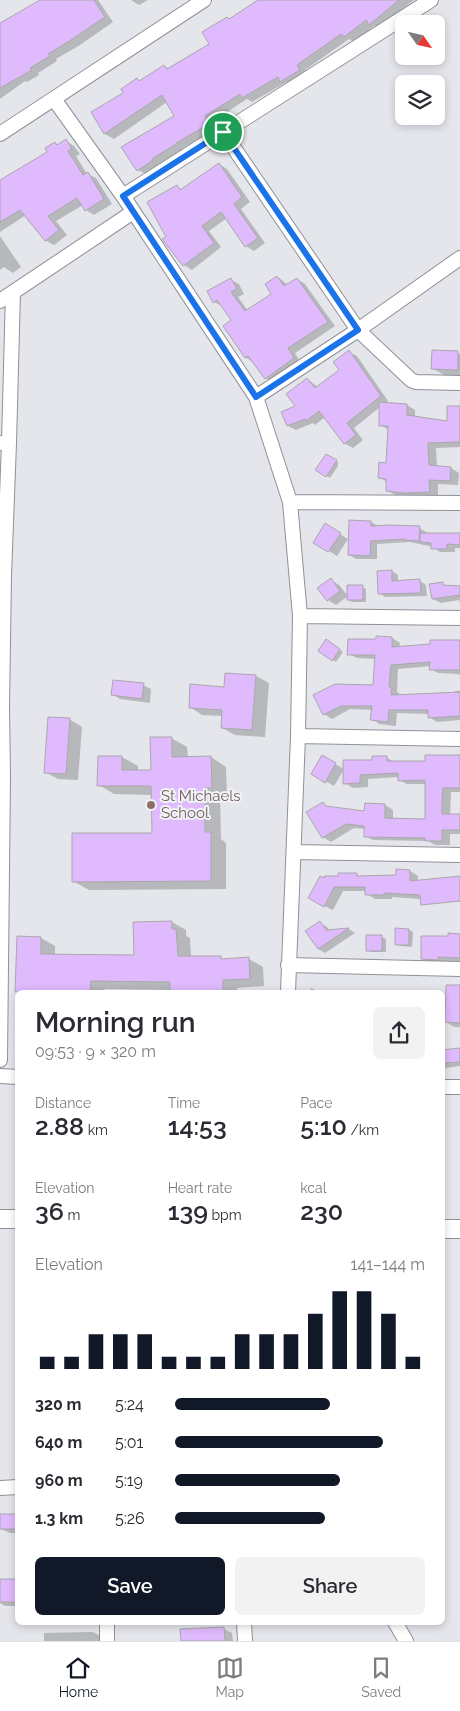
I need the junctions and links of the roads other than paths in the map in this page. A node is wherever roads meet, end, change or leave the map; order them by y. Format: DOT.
graph roads {
  1 [pos="204,0"];
  2 [pos="431,0"];
  3 [pos="54,99"];
  4 [pos="223,132"];
  5 [pos="0,134"];
  6 [pos="123,196"];
  7 [pos="133,212"];
  8 [pos="460,258"];
  9 [pos="13,292"];
  10 [pos="0,301"];
  11 [pos="358,330"];
  12 [pos="460,383"];
  13 [pos="256,397"];
  14 [pos="4,443"];
  15 [pos="290,502"];
  16 [pos="460,503"];
  17 [pos="2,576"];
  18 [pos="300,616"];
  19 [pos="460,618"];
  20 [pos="1,706"];
  21 [pos="298,736"];
  22 [pos="460,739"];
  23 [pos="1,843"];
  24 [pos="294,852"];
  25 [pos="460,855"];
  26 [pos="1,961"];
  27 [pos="288,965"];
  28 [pos="460,969"];
  29 [pos="288,990"];
  30 [pos="0,1060"];
  31 [pos="0,1076"];
  32 [pos="15,1077"];
  33 [pos="445,1087"];
  34 [pos="460,1087"];
  35 [pos="0,1219"];
  36 [pos="15,1219"];
  37 [pos="445,1229"];
  38 [pos="460,1229"];
  39 [pos="15,1487"];
  40 [pos="0,1488"];
  41 [pos="107,1625"];
  42 [pos="244,1625"];
  43 [pos="397,1625"];
  44 [pos="107,1641"];
  45 [pos="245,1641"];
  46 [pos="406,1641"];
  1 -- 3 [label="street"];
  2 -- 4 [label="street"];
  3 -- 5 [label="street"];
  3 -- 6 [label="street"];
  4 -- 6 [label="street"];
  4 -- 11 [label="street"];
  6 -- 7 [label="street"];
  7 -- 9 [label="street"];
  7 -- 13 [label="street"];
  8 -- 11 [label="street"];
  9 -- 10 [label="street"];
  9 -- 14 [label="street"];
  11 -- 12 [label="street"];
  11 -- 13 [label="street"];
  13 -- 15 [label="street"];
  14 -- 17 [label="street"];
  15 -- 16 [label="street"];
  15 -- 18 [label="street"];
  17 -- 20 [label="street"];
  18 -- 19 [label="street"];
  18 -- 21 [label="street"];
  20 -- 23 [label="street"];
  21 -- 22 [label="street"];
  21 -- 24 [label="street"];
  23 -- 26 [label="street"];
  24 -- 25 [label="street"];
  24 -- 27 [label="street"];
  26 -- 30 [label="street"];
  27 -- 28 [label="street"];
  27 -- 29 [label="street"];
  31 -- 32 [label="street"];
  33 -- 34 [label="street"];
  35 -- 36 [label="street"];
  37 -- 38 [label="street"];
  39 -- 40 [label="street"];
  41 -- 44 [label="street"];
  42 -- 45 [label="street"];
  43 -- 46 [label="street"];
}
